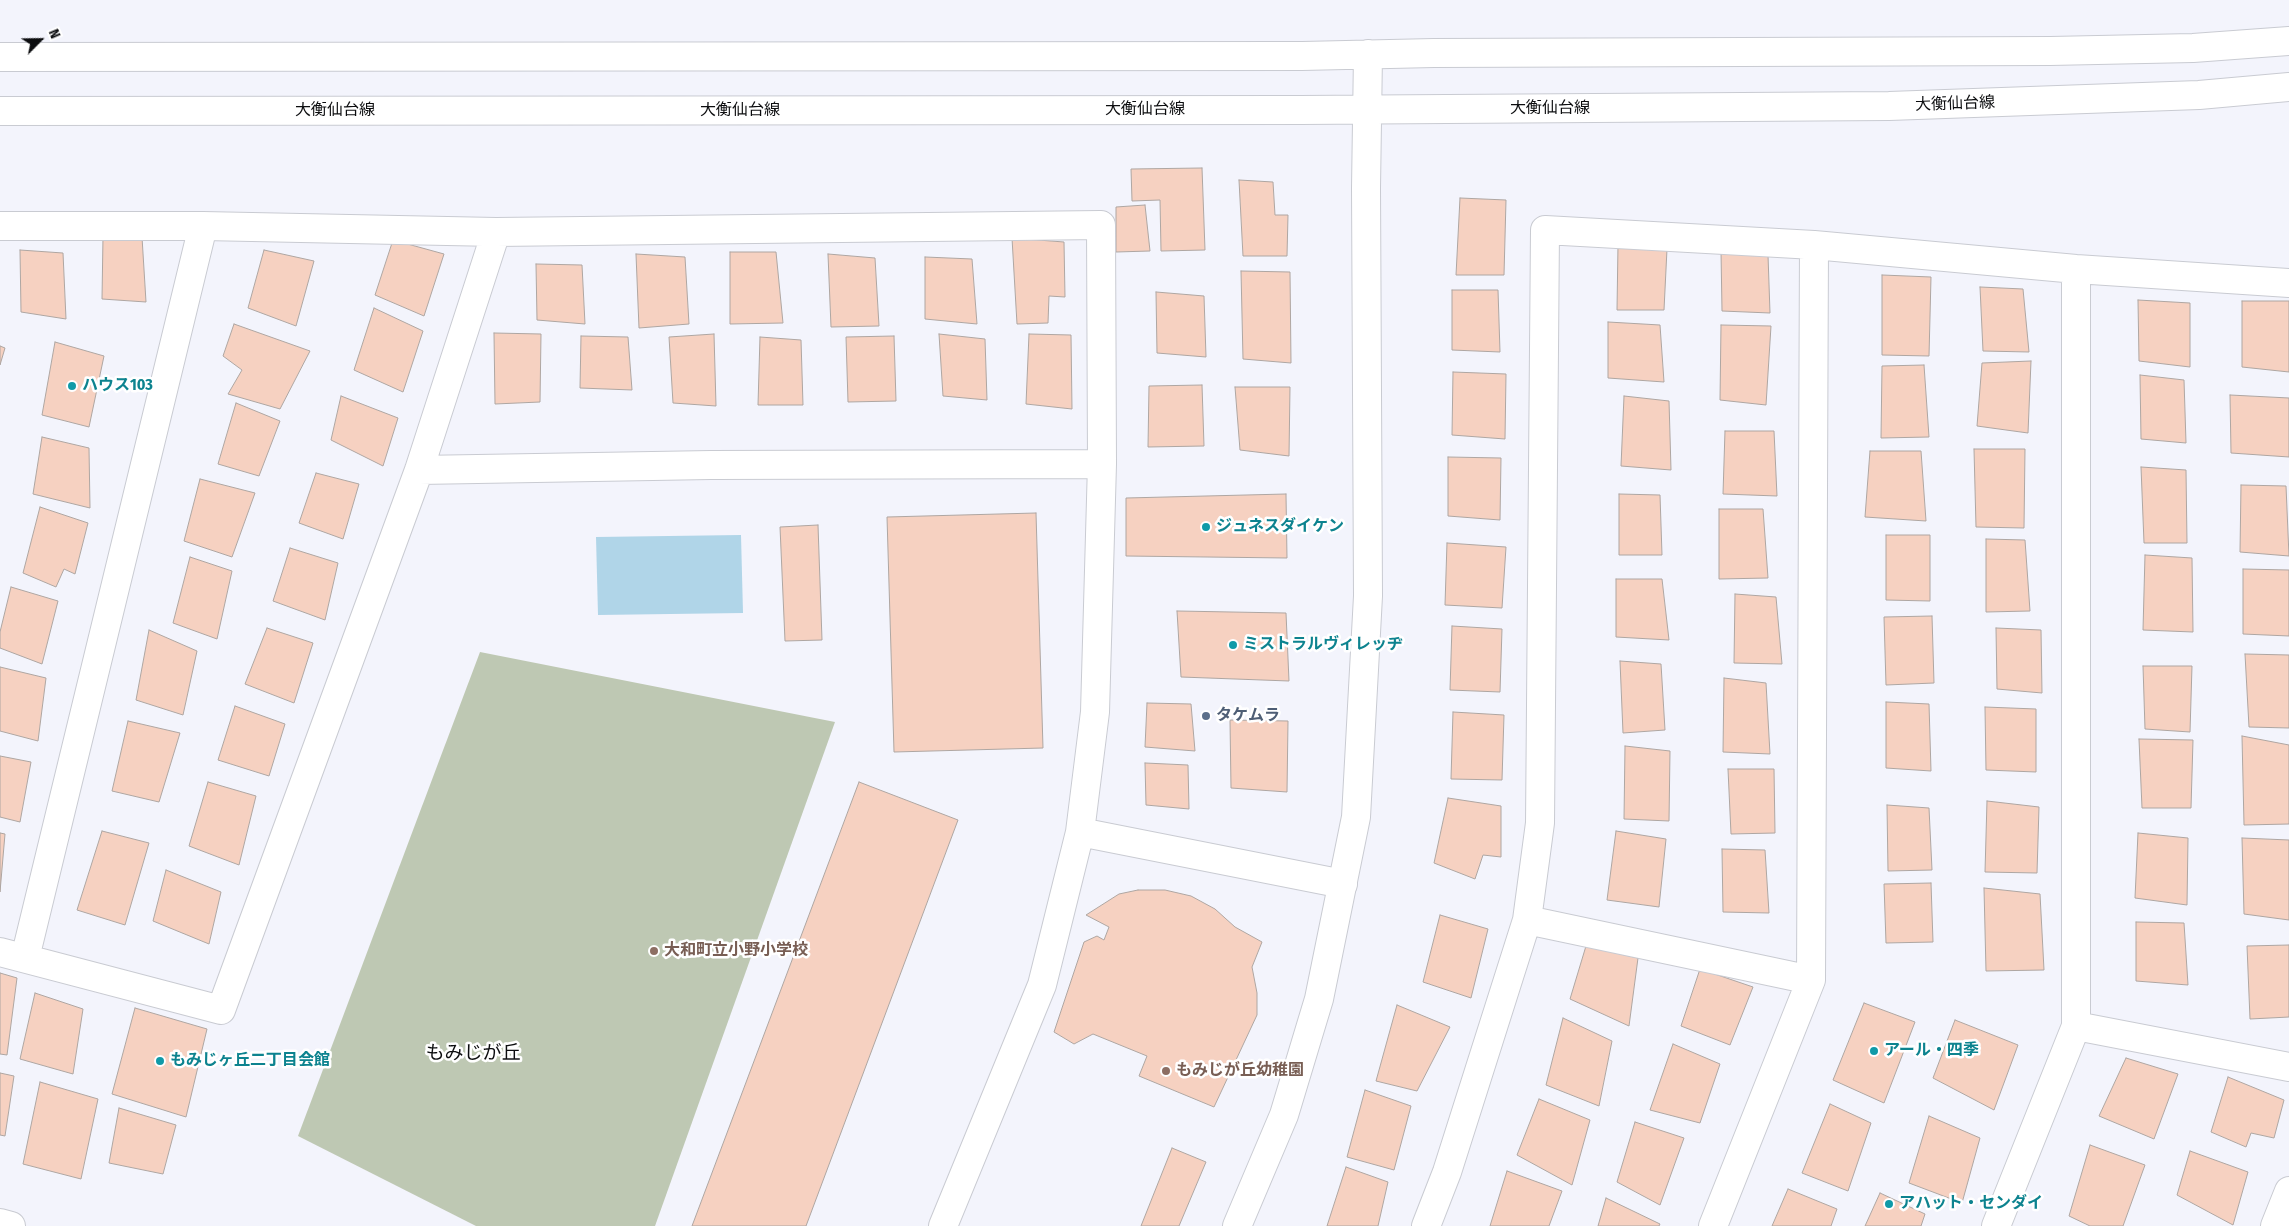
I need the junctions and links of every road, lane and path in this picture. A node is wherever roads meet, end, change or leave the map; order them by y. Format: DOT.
graph roads {
  1 [pos="2289,41"];
  2 [pos="1368,54"];
  3 [pos="0,57"];
  4 [pos="2289,87"];
  5 [pos="1367,110"];
  6 [pos="0,112"];
  7 [pos="0,226"];
  8 [pos="203,226"];
  9 [pos="496,232"];
  10 [pos="1814,245"];
  11 [pos="2076,269"];
  12 [pos="2289,283"];
  13 [pos="1102,464"];
  14 [pos="419,470"];
  15 [pos="1080,832"];
  16 [pos="1343,884"];
  17 [pos="1527,920"];
  18 [pos="13,955"];
  19 [pos="1811,980"];
  20 [pos="2076,1026"];
  21 [pos="2289,1067"];
  22 [pos="2289,1191"];
  23 [pos="0,1223"];
  24 [pos="11,1226"];
  25 [pos="943,1226"];
  26 [pos="1237,1226"];
  27 [pos="1426,1226"];
  28 [pos="1713,1226"];
  29 [pos="1996,1226"];
  30 [pos="2275,1226"];
  1 -- 2 [label="street"];
  2 -- 3 [label="street"];
  2 -- 5 [label="street"];
  4 -- 5 [label="street, 大衡仙台線"];
  5 -- 6 [label="street, 大衡仙台線"];
  5 -- 16 [label="street"];
  7 -- 8 [label="street"];
  8 -- 9 [label="street"];
  8 -- 18 [label="street"];
  9 -- 13 [label="street"];
  9 -- 14 [label="street"];
  10 -- 11 [label="street"];
  10 -- 17 [label="street"];
  10 -- 19 [label="street"];
  11 -- 12 [label="street"];
  11 -- 20 [label="street"];
  13 -- 14 [label="street"];
  13 -- 15 [label="street"];
  14 -- 18 [label="street"];
  15 -- 16 [label="street"];
  15 -- 25 [label="street"];
  16 -- 26 [label="street"];
  17 -- 19 [label="street"];
  17 -- 27 [label="street"];
  19 -- 28 [label="street"];
  20 -- 21 [label="street"];
  20 -- 29 [label="street"];
  22 -- 30 [label="street"];
  23 -- 24 [label="street"];
}
